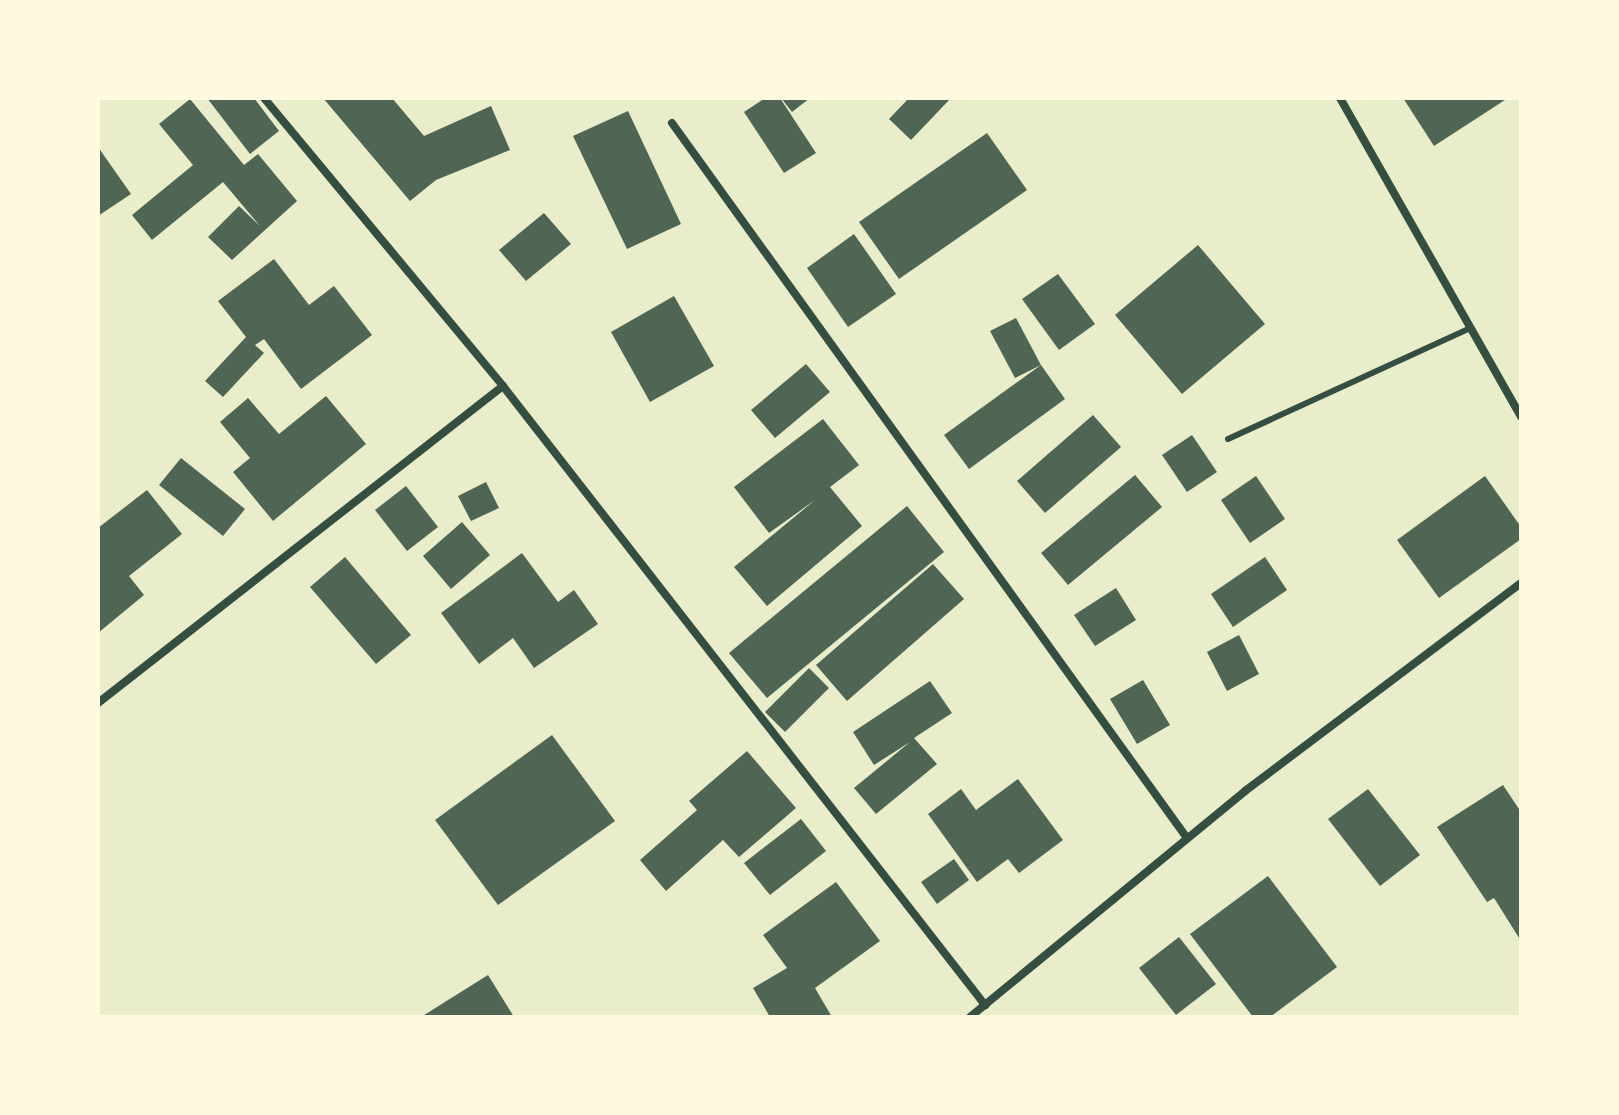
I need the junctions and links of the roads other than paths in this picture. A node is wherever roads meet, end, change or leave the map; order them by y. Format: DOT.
graph roads {
  1 [pos="264,98"];
  2 [pos="1340,98"];
  3 [pos="672,123"];
  4 [pos="1471,328"];
  5 [pos="503,386"];
  6 [pos="1521,416"];
  7 [pos="1228,439"];
  8 [pos="1521,583"];
  9 [pos="98,703"];
  10 [pos="1187,838"];
  11 [pos="985,1005"];
  12 [pos="970,1017"];
  1 -- 5 [label="street"];
  2 -- 4 [label="street"];
  3 -- 10 [label="street"];
  4 -- 6 [label="street"];
  4 -- 7 [label="lane"];
  5 -- 9 [label="street"];
  5 -- 11 [label="street"];
  8 -- 10 [label="street"];
  10 -- 11 [label="street"];
  11 -- 12 [label="street"];
}
